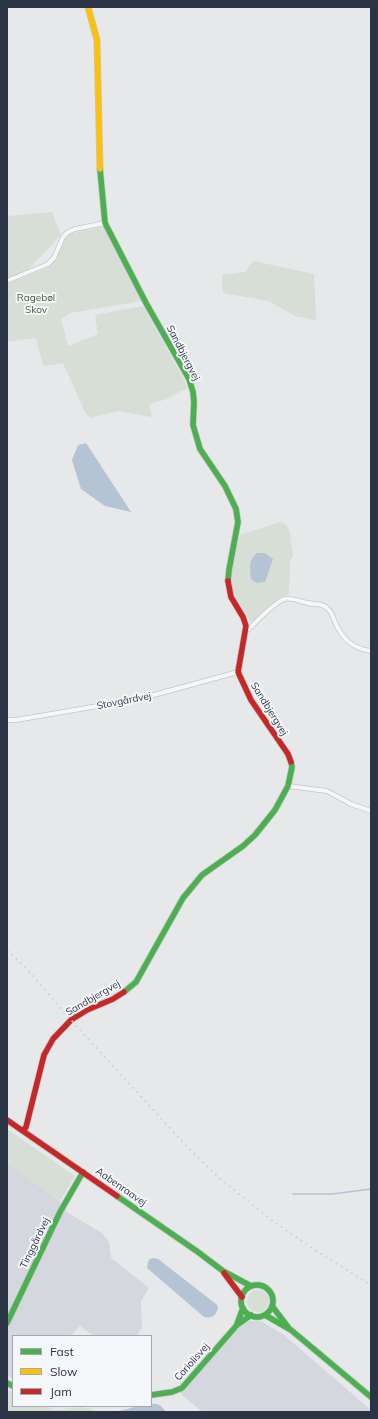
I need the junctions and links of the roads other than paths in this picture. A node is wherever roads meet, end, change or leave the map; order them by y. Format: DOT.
graph roads {
  1 [pos="88,7"];
  2 [pos="105,223"];
  3 [pos="7,281"];
  4 [pos="246,629"];
  5 [pos="371,651"];
  6 [pos="238,672"];
  7 [pos="7,720"];
  8 [pos="288,786"];
  9 [pos="371,811"];
  10 [pos="7,1120"];
  11 [pos="23,1131"];
  12 [pos="83,1172"];
  13 [pos="223,1271"];
  14 [pos="251,1286"];
  15 [pos="242,1297"];
  16 [pos="272,1306"];
  17 [pos="243,1308"];
  18 [pos="251,1315"];
  19 [pos="265,1315"];
  20 [pos="7,1323"];
  21 [pos="237,1325"];
  22 [pos="291,1330"];
  23 [pos="152,1394"];
  24 [pos="371,1397"];
  1 -- 2 [label="street, Sandbjergvej"];
  2 -- 3 [label="street"];
  2 -- 4 [label="street, Sandbjergvej"];
  4 -- 5 [label="street"];
  4 -- 6 [label="street"];
  6 -- 7 [label="street, Stovgårdvej"];
  6 -- 8 [label="street, Sandbjergvej"];
  8 -- 9 [label="street"];
  8 -- 11 [label="street, Sandbjergvej"];
  10 -- 11 [label="street, Aabenraavej"];
  11 -- 12 [label="street, Aabenraavej"];
  12 -- 13 [label="street, Aabenraavej"];
  12 -- 20 [label="street, Tinggårdvej"];
  13 -- 14 [label="street, Aabenraavej"];
  13 -- 15 [label="street, Aabenraavej"];
  14 -- 15 [label="street"];
  14 -- 16 [label="street"];
  15 -- 17 [label="street"];
  16 -- 19 [label="street"];
  16 -- 22 [label="street"];
  17 -- 18 [label="street"];
  17 -- 21 [label="street, Coriolisvej"];
  18 -- 19 [label="street"];
  18 -- 21 [label="street, Coriolisvej"];
  19 -- 22 [label="street"];
  21 -- 23 [label="street, Coriolisvej"];
  22 -- 24 [label="street"];
}
